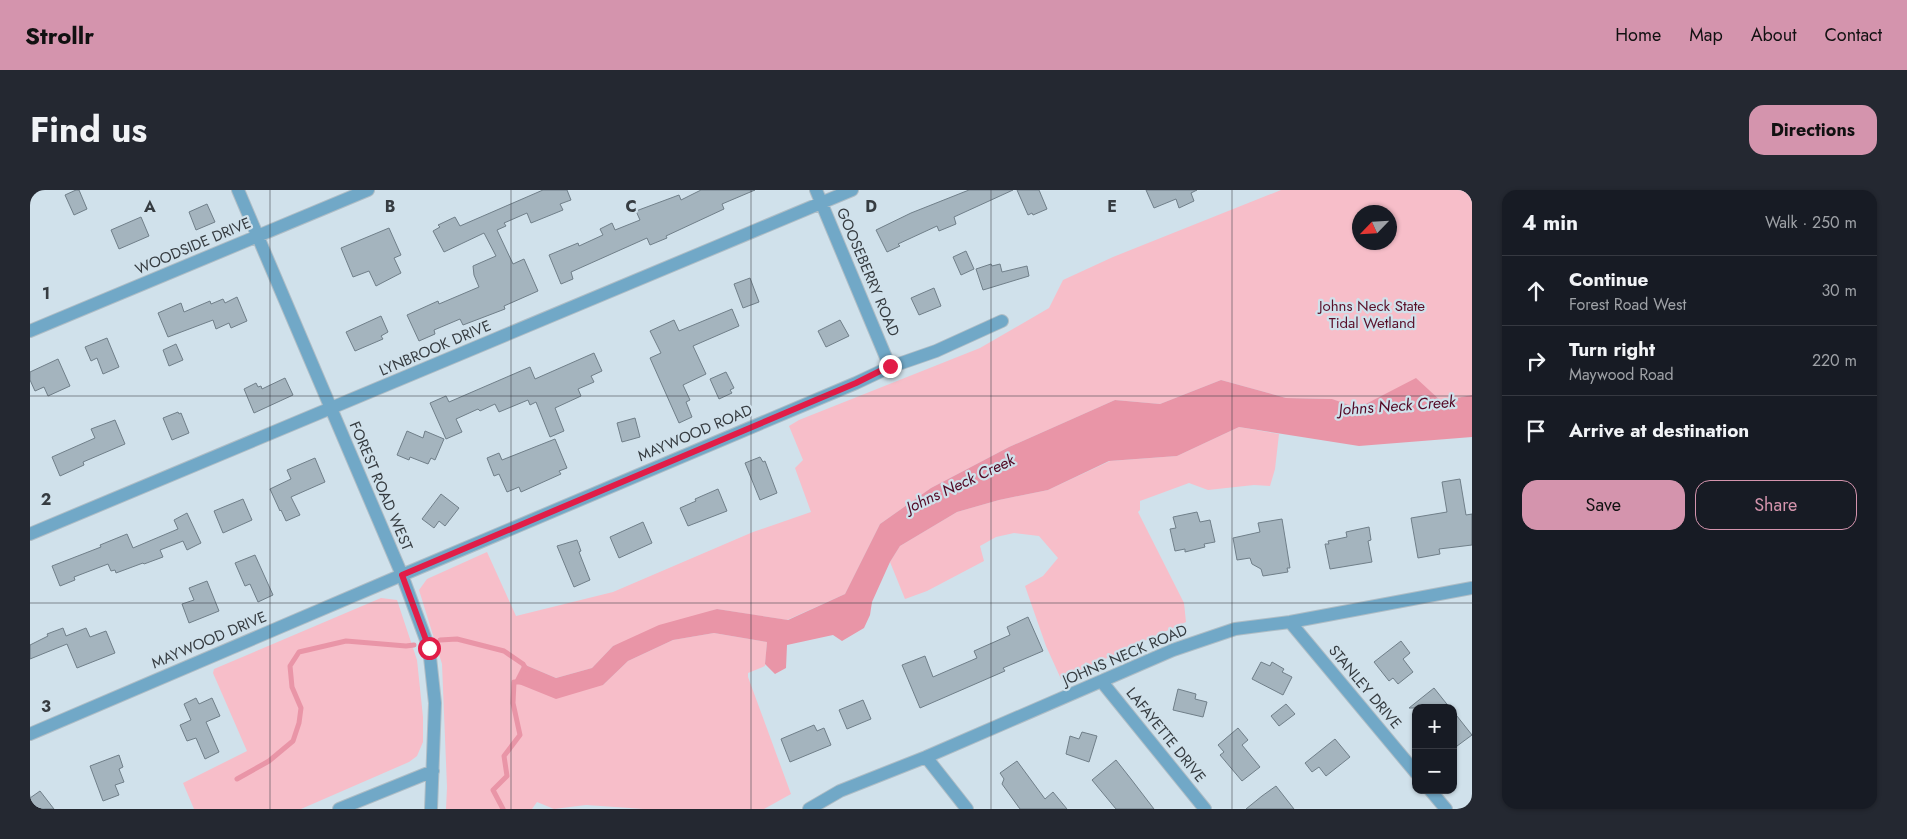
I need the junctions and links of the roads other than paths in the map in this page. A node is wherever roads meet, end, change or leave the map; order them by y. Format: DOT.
graph roads {
  1 [pos="238,190"];
  2 [pos="368,190"];
  3 [pos="816,190"];
  4 [pos="852,190"];
  5 [pos="822,203"];
  6 [pos="257,237"];
  7 [pos="1002,321"];
  8 [pos="30,331"];
  9 [pos="890,366"];
  10 [pos="331,409"];
  11 [pos="30,534"];
  12 [pos="402,575"];
  13 [pos="1472,588"];
  14 [pos="1290,622"];
  15 [pos="1102,682"];
  16 [pos="30,734"];
  17 [pos="926,757"];
  18 [pos="1412,768"];
  19 [pos="434,770"];
  20 [pos="1433,794"];
  21 [pos="339,809"];
  22 [pos="431,809"];
  23 [pos="809,809"];
  24 [pos="967,809"];
  25 [pos="1205,809"];
  26 [pos="1446,809"];
  1 -- 6 [label="street, FOREST ROAD WEST"];
  2 -- 6 [label="street, WOODSIDE DRIVE"];
  3 -- 5 [label="street, GOOSEBERRY ROAD"];
  4 -- 5 [label="street, LYNBROOK DRIVE"];
  5 -- 9 [label="street, GOOSEBERRY ROAD"];
  5 -- 10 [label="street, LYNBROOK DRIVE"];
  6 -- 8 [label="street, WOODSIDE DRIVE"];
  6 -- 10 [label="street, FOREST ROAD WEST"];
  7 -- 9 [label="street, MAYWOOD ROAD"];
  9 -- 12 [label="street, MAYWOOD ROAD"];
  10 -- 11 [label="street, LYNBROOK DRIVE"];
  10 -- 12 [label="street, FOREST ROAD WEST"];
  12 -- 16 [label="street, MAYWOOD DRIVE"];
  12 -- 19 [label="street, FOREST ROAD WEST"];
  13 -- 14 [label="street, JOHNS NECK ROAD"];
  14 -- 15 [label="street, JOHNS NECK ROAD"];
  14 -- 18 [label="street, STANLEY DRIVE"];
  15 -- 17 [label="street, JOHNS NECK ROAD"];
  15 -- 25 [label="street, LAFAYETTE DRIVE"];
  17 -- 23 [label="street, JOHNS NECK ROAD"];
  17 -- 24 [label="street"];
  19 -- 21 [label="street"];
  19 -- 22 [label="street, FOREST ROAD WEST"];
  20 -- 26 [label="street"];
}
